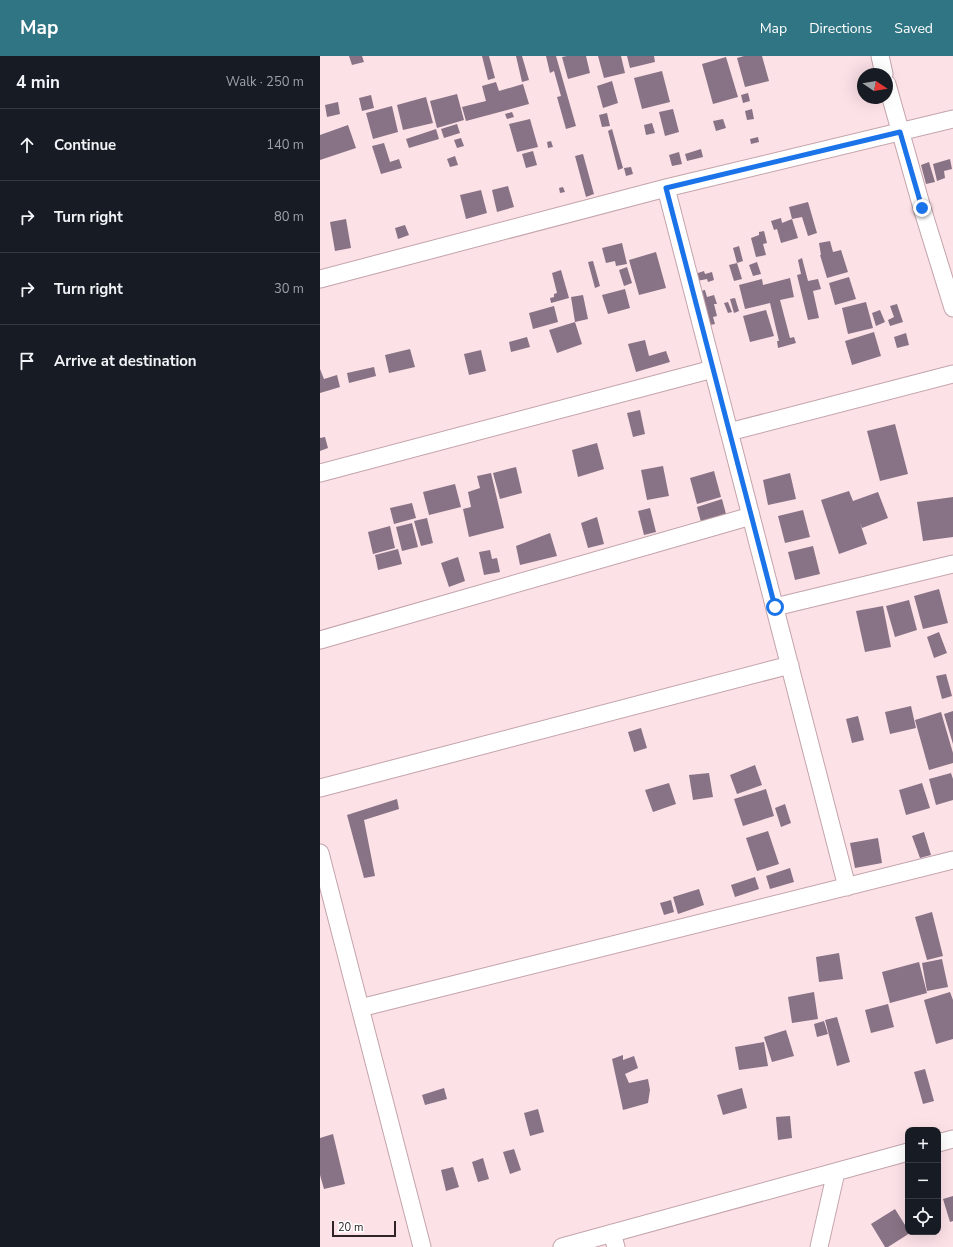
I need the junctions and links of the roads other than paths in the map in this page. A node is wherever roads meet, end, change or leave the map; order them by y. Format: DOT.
graph roads {
  1 [pos="880,56"];
  2 [pos="883,68"];
  3 [pos="892,104"];
  4 [pos="953,119"];
  5 [pos="900,132"];
  6 [pos="666,188"];
  7 [pos="320,279"];
  8 [pos="953,308"];
  9 [pos="713,369"];
  10 [pos="953,374"];
  11 [pos="730,432"];
  12 [pos="320,473"];
  13 [pos="751,516"];
  14 [pos="953,564"];
  15 [pos="775,607"];
  16 [pos="320,640"];
  17 [pos="790,665"];
  18 [pos="320,788"];
  19 [pos="320,853"];
  20 [pos="953,860"];
  21 [pos="847,887"];
  22 [pos="360,1008"];
  23 [pos="953,1139"];
  24 [pos="941,1142"];
  25 [pos="905,1153"];
  26 [pos="836,1172"];
  27 [pos="614,1240"];
  28 [pos="422,1247"];
  29 [pos="562,1247"];
  30 [pos="818,1247"];
  1 -- 2 [label="street"];
  3 -- 5 [label="street"];
  4 -- 5 [label="street"];
  5 -- 6 [label="street"];
  5 -- 8 [label="street"];
  6 -- 7 [label="street"];
  6 -- 9 [label="street"];
  9 -- 11 [label="street"];
  9 -- 12 [label="street"];
  10 -- 11 [label="street"];
  11 -- 13 [label="street"];
  13 -- 15 [label="street"];
  13 -- 16 [label="street"];
  14 -- 15 [label="street"];
  15 -- 17 [label="street"];
  17 -- 18 [label="street"];
  17 -- 21 [label="street"];
  19 -- 22 [label="street"];
  20 -- 21 [label="street"];
  21 -- 22 [label="street"];
  22 -- 28 [label="street"];
  23 -- 24 [label="street"];
  25 -- 26 [label="street"];
  26 -- 27 [label="street"];
  26 -- 30 [label="street"];
  27 -- 29 [label="street"];
}
